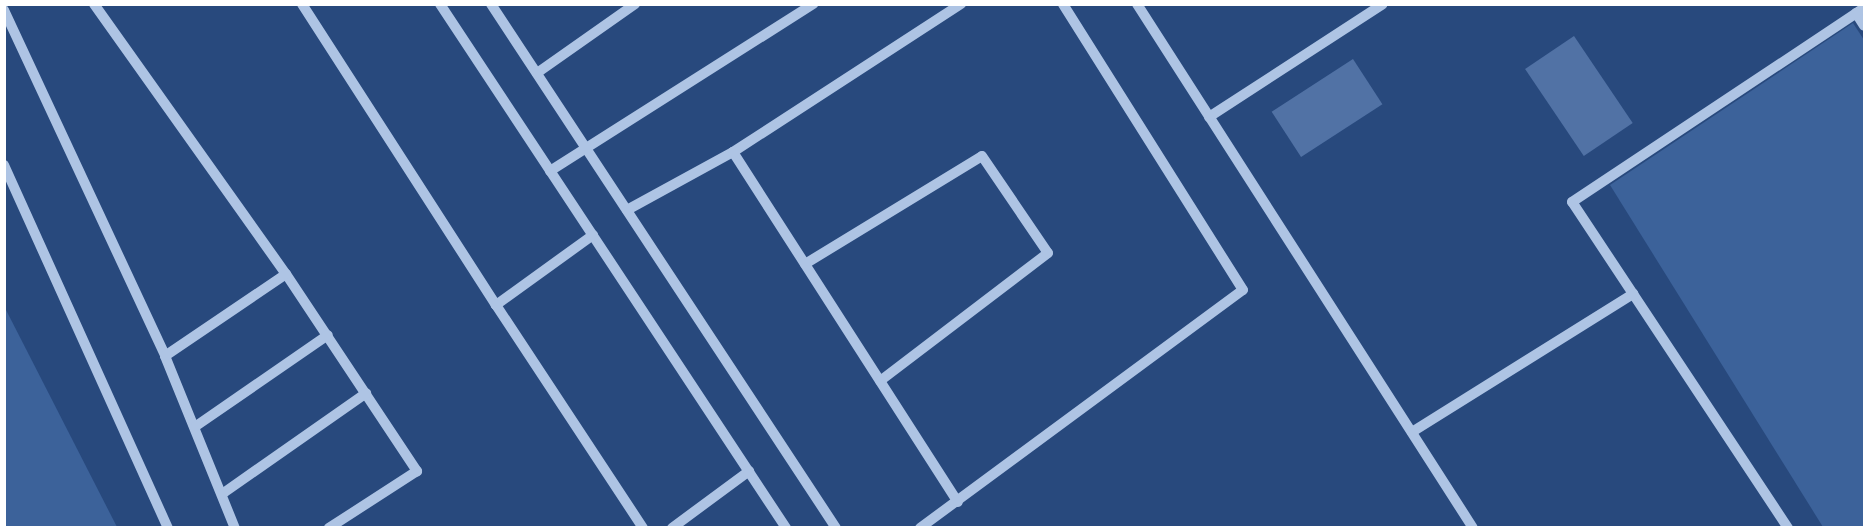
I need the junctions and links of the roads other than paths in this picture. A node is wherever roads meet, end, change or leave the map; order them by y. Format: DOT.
graph roads {
  1 [pos="94,4"];
  2 [pos="302,4"];
  3 [pos="440,4"];
  4 [pos="491,4"];
  5 [pos="813,4"];
  6 [pos="962,4"];
  7 [pos="1063,4"];
  8 [pos="1137,4"];
  9 [pos="1383,4"];
  10 [pos="631,5"];
  11 [pos="4,10"];
  12 [pos="1860,10"];
  13 [pos="1864,26"];
  14 [pos="537,74"];
  15 [pos="1209,117"];
  16 [pos="586,148"];
  17 [pos="733,152"];
  18 [pos="4,165"];
  19 [pos="550,171"];
  20 [pos="627,210"];
  21 [pos="593,235"];
  22 [pos="805,264"];
  23 [pos="286,274"];
  24 [pos="1633,294"];
  25 [pos="496,304"];
  26 [pos="328,335"];
  27 [pos="165,356"];
  28 [pos="880,381"];
  29 [pos="366,393"];
  30 [pos="196,426"];
  31 [pos="1412,432"];
  32 [pos="749,471"];
  33 [pos="222,494"];
  34 [pos="958,502"];
  35 [pos="168,528"];
  36 [pos="235,528"];
  37 [pos="329,528"];
  38 [pos="644,528"];
  39 [pos="672,528"];
  40 [pos="786,528"];
  41 [pos="836,528"];
  42 [pos="920,528"];
  43 [pos="1473,528"];
  44 [pos="1788,528"];
  1 -- 23 [label="street"];
  2 -- 25 [label="street"];
  3 -- 19 [label="street"];
  4 -- 14 [label="street"];
  5 -- 16 [label="street"];
  6 -- 17 [label="street"];
  7 -- 34 [label="street"];
  8 -- 15 [label="street"];
  9 -- 15 [label="street"];
  10 -- 14 [label="street"];
  11 -- 27 [label="street"];
  12 -- 13 [label="street"];
  12 -- 24 [label="street"];
  14 -- 16 [label="street"];
  15 -- 31 [label="street"];
  16 -- 19 [label="street"];
  16 -- 20 [label="street"];
  17 -- 20 [label="street"];
  17 -- 22 [label="street"];
  18 -- 35 [label="street"];
  19 -- 21 [label="street"];
  20 -- 41 [label="street"];
  21 -- 25 [label="street"];
  21 -- 32 [label="street"];
  22 -- 28 [label="street"];
  22 -- 28 [label="street"];
  23 -- 26 [label="street"];
  23 -- 27 [label="street"];
  24 -- 31 [label="street"];
  24 -- 44 [label="street"];
  25 -- 38 [label="street"];
  26 -- 29 [label="street"];
  26 -- 30 [label="street"];
  27 -- 30 [label="street"];
  28 -- 34 [label="street"];
  29 -- 33 [label="street"];
  29 -- 37 [label="street"];
  30 -- 33 [label="street"];
  31 -- 43 [label="street"];
  32 -- 39 [label="street"];
  32 -- 40 [label="street"];
  33 -- 36 [label="street"];
  34 -- 42 [label="street"];
}
